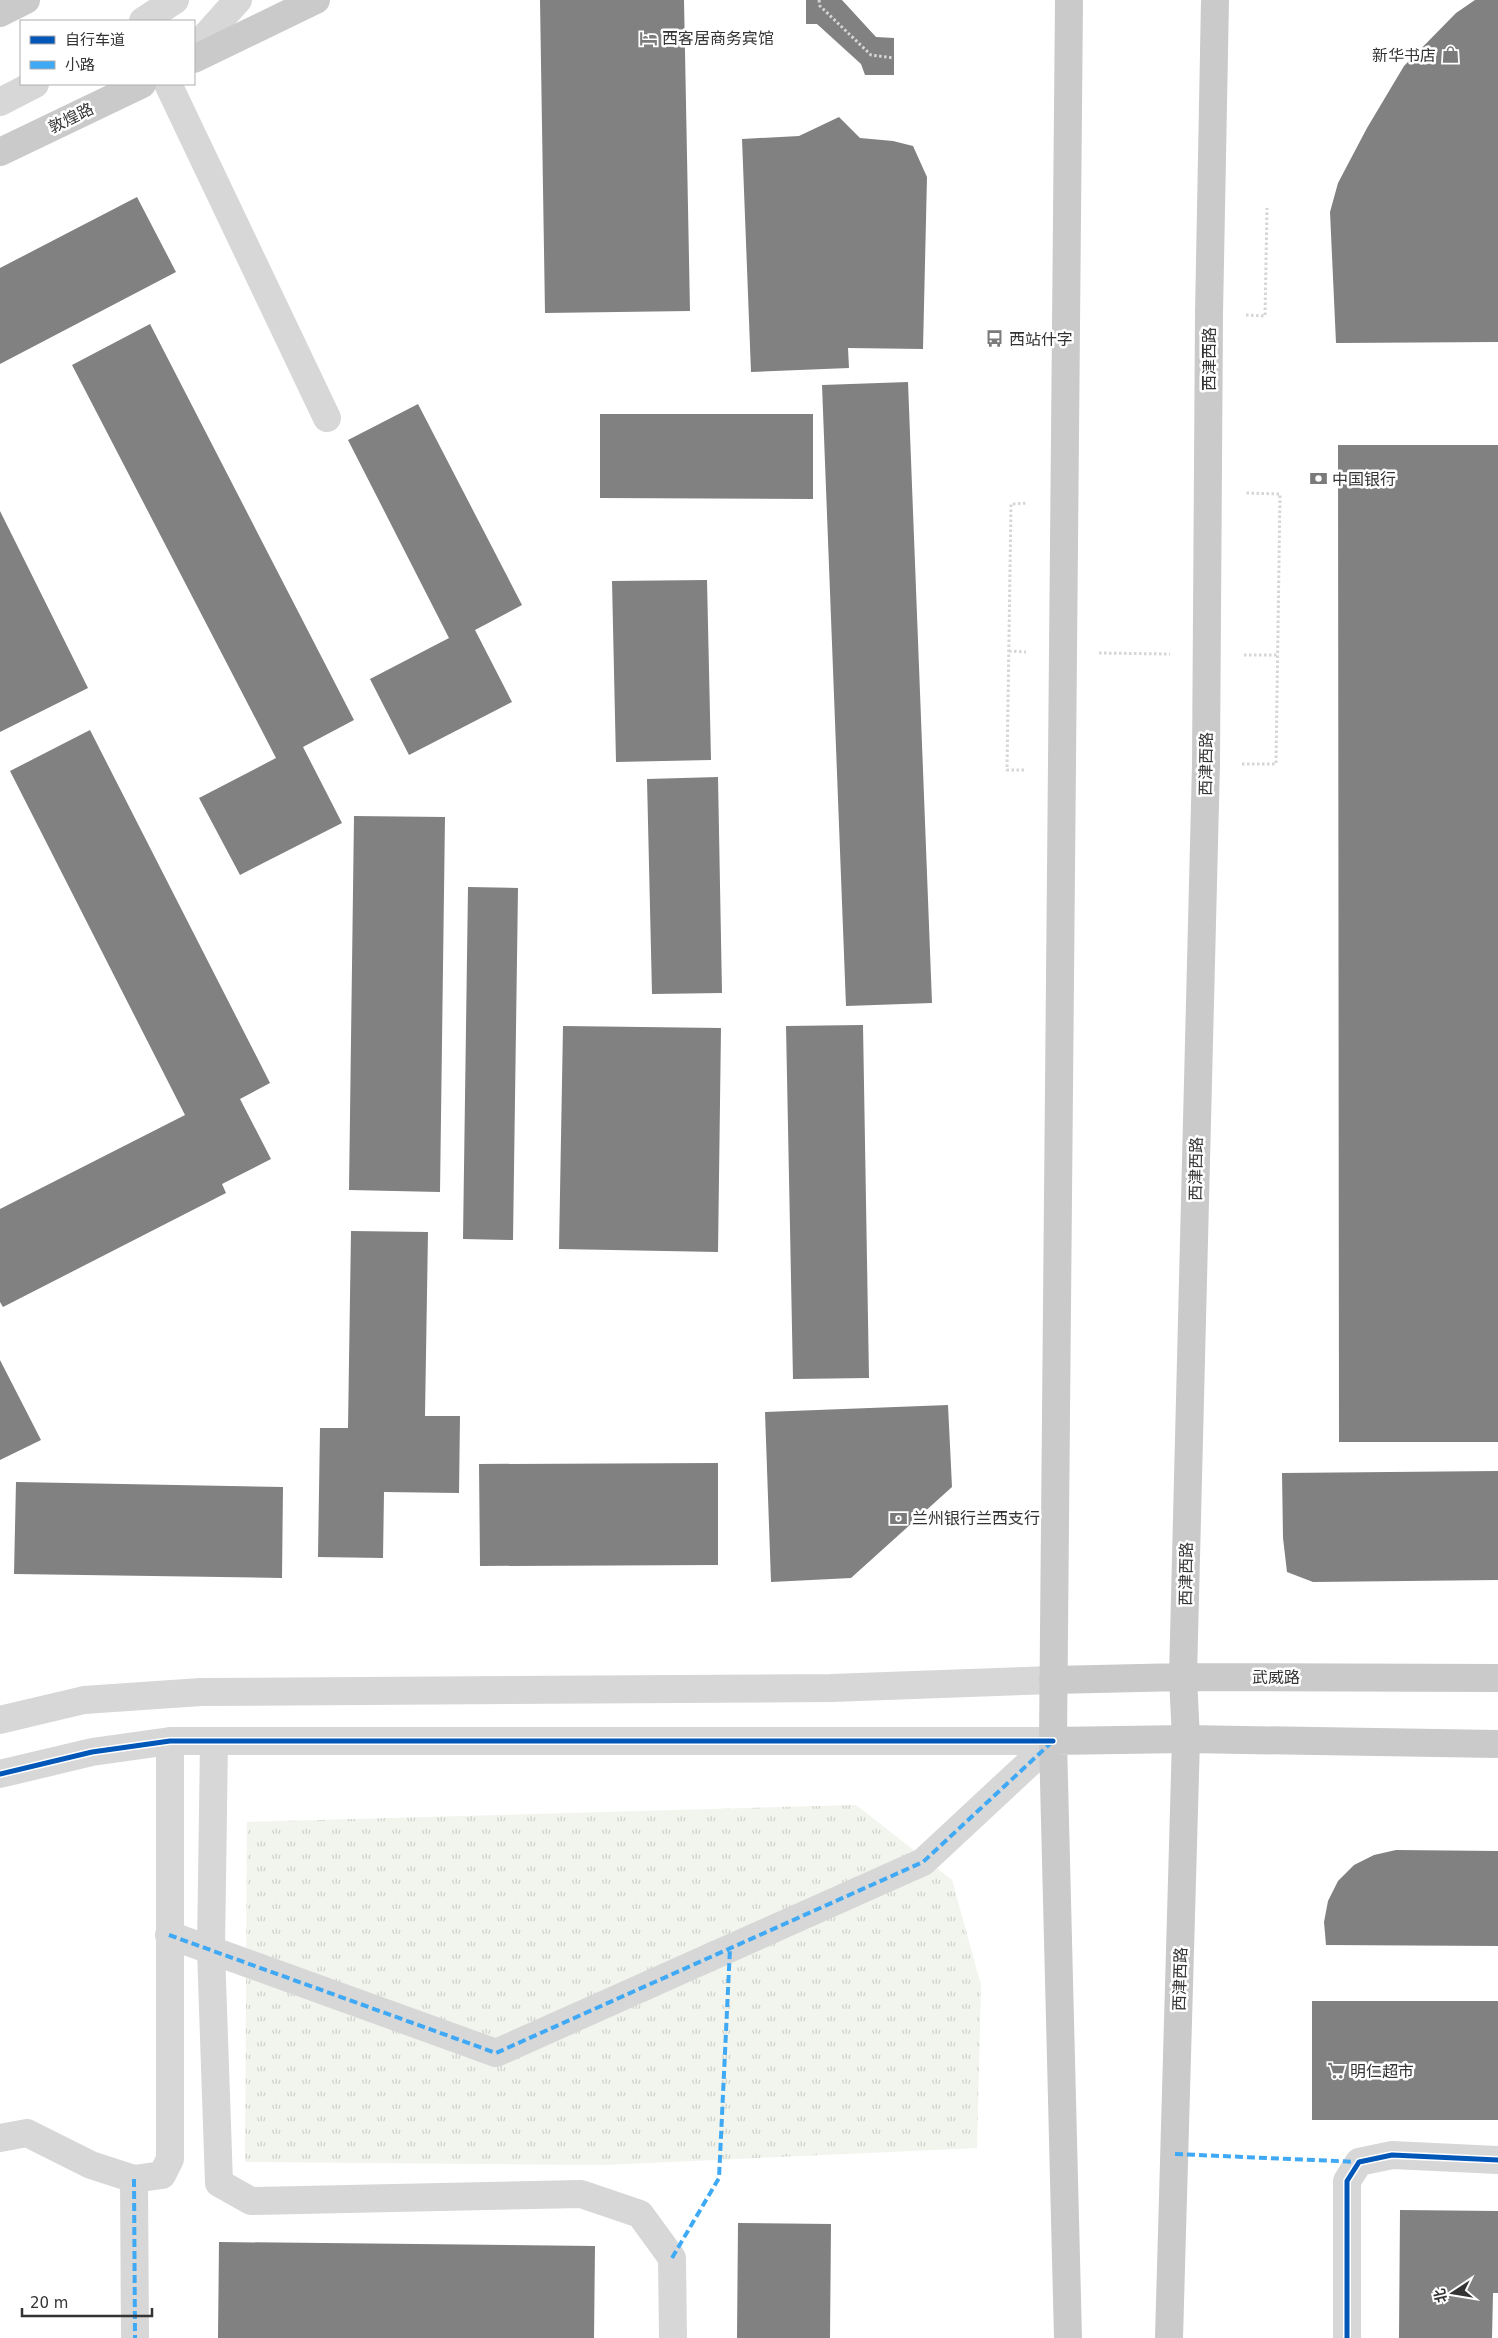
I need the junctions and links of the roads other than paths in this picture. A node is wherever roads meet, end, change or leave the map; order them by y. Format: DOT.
graph roads {
  1 [pos="26,0"];
  2 [pos="176,0"];
  3 [pos="238,0"];
  4 [pos="316,0"];
  5 [pos="1069,0"];
  6 [pos="1215,0"];
  7 [pos="0,12"];
  8 [pos="145,20"];
  9 [pos="195,48"];
  10 [pos="195,59"];
  11 [pos="33,85"];
  12 [pos="140,85"];
  13 [pos="168,85"];
  14 [pos="0,102"];
  15 [pos="0,152"];
  16 [pos="327,418"];
  17 [pos="1183,1677"];
  18 [pos="1498,1678"];
  19 [pos="1053,1680"];
  20 [pos="0,1720"];
  21 [pos="1186,1739"];
  22 [pos="170,1741"];
  23 [pos="214,1741"];
  24 [pos="1053,1741"];
  25 [pos="1498,1744"];
  26 [pos="0,1774"];
  27 [pos="169,1936"];
  28 [pos="210,1950"];
  29 [pos="0,2138"];
  30 [pos="1498,2160"];
  31 [pos="134,2179"];
  32 [pos="135,2338"];
  33 [pos="673,2338"];
  34 [pos="1068,2338"];
  35 [pos="1169,2338"];
  36 [pos="1347,2338"];
  1 -- 7 [label="main road"];
  2 -- 8 [label="street"];
  3 -- 9 [label="street"];
  4 -- 10 [label="main road"];
  5 -- 19 [label="main road"];
  6 -- 17 [label="main road, 西津西路"];
  11 -- 14 [label="street"];
  12 -- 15 [label="main road, 敦煌路"];
  13 -- 16 [label="street"];
  17 -- 18 [label="main road, 武威路"];
  17 -- 19 [label="main road, 武威路"];
  17 -- 21 [label="main road, 西津西路"];
  19 -- 20 [label="street"];
  19 -- 24 [label="main road"];
  21 -- 24 [label="main road"];
  21 -- 25 [label="main road"];
  21 -- 35 [label="main road, 西津西路"];
  22 -- 23 [label="street"];
  22 -- 26 [label="street"];
  22 -- 27 [label="street"];
  23 -- 24 [label="street"];
  23 -- 28 [label="street"];
  24 -- 28 [label="street"];
  24 -- 34 [label="main road"];
  27 -- 28 [label="street"];
  27 -- 31 [label="street"];
  28 -- 33 [label="street"];
  29 -- 31 [label="street"];
  30 -- 36 [label="street"];
  31 -- 32 [label="street"];
}
